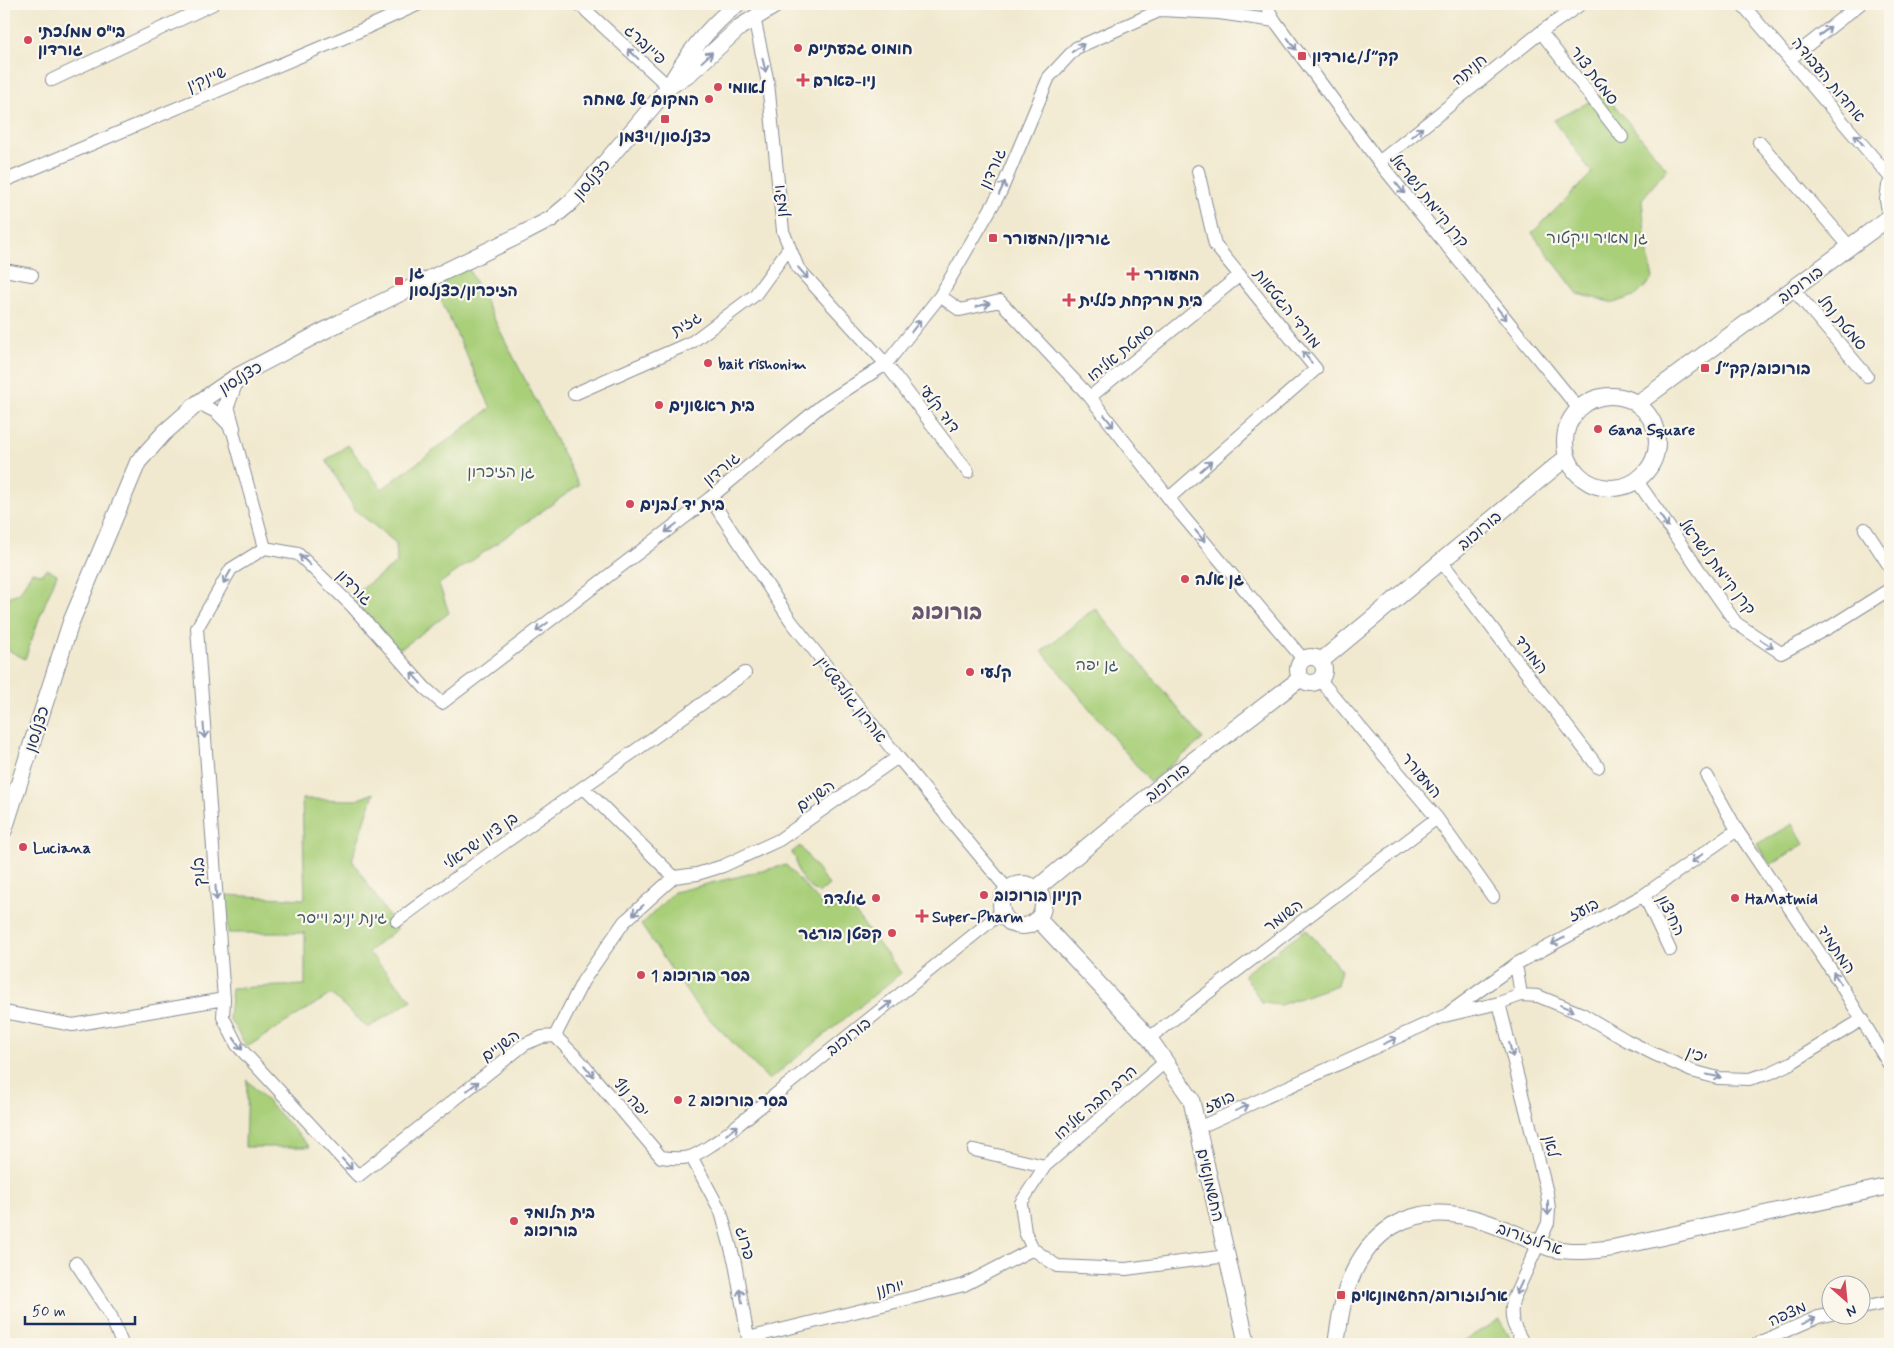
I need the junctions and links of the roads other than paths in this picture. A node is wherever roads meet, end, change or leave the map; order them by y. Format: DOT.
graph roads {
  1 [pos="213,4"];
  2 [pos="419,4"];
  3 [pos="579,4"];
  4 [pos="737,4"];
  5 [pos="777,4"];
  6 [pos="1265,4"];
  7 [pos="1581,4"];
  8 [pos="1742,4"];
  9 [pos="1860,4"];
  10 [pos="752,10"];
  11 [pos="1275,21"];
  12 [pos="1542,32"];
  13 [pos="1790,59"];
  14 [pos="52,80"];
  15 [pos="669,87"];
  16 [pos="1622,137"];
  17 [pos="1760,142"];
  18 [pos="1379,162"];
  19 [pos="1198,171"];
  20 [pos="1890,177"];
  21 [pos="4,181"];
  22 [pos="1890,186"];
  23 [pos="1890,210"];
  24 [pos="1890,217"];
  25 [pos="1850,247"];
  26 [pos="790,248"];
  27 [pos="4,270"];
  28 [pos="32,275"];
  29 [pos="1240,275"];
  30 [pos="1793,289"];
  31 [pos="940,296"];
  32 [pos="886,364"];
  33 [pos="1867,376"];
  34 [pos="236,378"];
  35 [pos="574,394"];
  36 [pos="1090,397"];
  37 [pos="198,403"];
  38 [pos="1637,404"];
  39 [pos="1580,409"];
  40 [pos="232,428"];
  41 [pos="1567,457"];
  42 [pos="968,472"];
  43 [pos="1636,481"];
  44 [pos="710,498"];
  45 [pos="1169,498"];
  46 [pos="1865,529"];
  47 [pos="265,548"];
  48 [pos="1441,561"];
  49 [pos="1890,567"];
  50 [pos="1890,588"];
  51 [pos="1303,659"];
  52 [pos="1321,661"];
  53 [pos="746,673"];
  54 [pos="1301,678"];
  55 [pos="1320,680"];
  56 [pos="898,757"];
  57 [pos="1598,767"];
  58 [pos="1707,776"];
  59 [pos="584,788"];
  60 [pos="1437,818"];
  61 [pos="4,830"];
  62 [pos="1737,830"];
  63 [pos="674,877"];
  64 [pos="1036,889"];
  65 [pos="1008,890"];
  66 [pos="1644,895"];
  67 [pos="1493,896"];
  68 [pos="1002,912"];
  69 [pos="1038,919"];
  70 [pos="396,921"];
  71 [pos="1670,950"];
  72 [pos="1516,964"];
  73 [pos="1521,995"];
  74 [pos="224,999"];
  75 [pos="1499,1002"];
  76 [pos="4,1012"];
  77 [pos="1444,1016"];
  78 [pos="1863,1019"];
  79 [pos="555,1036"];
  80 [pos="1149,1038"];
  81 [pos="1166,1062"];
  82 [pos="1890,1066"];
  83 [pos="1198,1128"];
  84 [pos="974,1150"];
  85 [pos="692,1158"];
  86 [pos="1045,1166"];
  87 [pos="1890,1186"];
  88 [pos="1540,1244"];
  89 [pos="1034,1249"];
  90 [pos="1227,1256"];
  91 [pos="76,1263"];
  92 [pos="1890,1302"];
  93 [pos="1872,1306"];
  94 [pos="1822,1316"];
  95 [pos="748,1341"];
  96 [pos="122,1344"];
  97 [pos="1247,1344"];
  98 [pos="1336,1344"];
  99 [pos="1524,1344"];
  100 [pos="1756,1344"];
  1 -- 14 [label="street"];
  2 -- 21 [label="street, שיינקין"];
  15 -- 3 [label="street, פיינברג, one-way"];
  4 -- 15 [label="street, כצנלסון"];
  5 -- 10 [label="street, כצנלסון"];
  6 -- 11 [label="street, קרן קיימת לישראל"];
  7 -- 12 [label="street, חניתה"];
  8 -- 13 [label="street, אחדות העבודה"];
  13 -- 9 [label="street, one-way"];
  15 -- 10 [label="street, כצנלסון, one-way"];
  10 -- 26 [label="street, ויצמן, one-way"];
  11 -- 18 [label="street, קרן קיימת לישראל, one-way"];
  31 -- 11 [label="street, גורדון, one-way"];
  12 -- 16 [label="street, סמטת צור"];
  18 -- 12 [label="street, חניתה, one-way"];
  20 -- 13 [label="street, אחדות העבודה, one-way"];
  15 -- 34 [label="street, כצנלסון"];
  17 -- 25 [label="street"];
  18 -- 39 [label="street, קרן קיימת לישראל, one-way"];
  19 -- 29 [label="street, מורדי הגטאות"];
  22 -- 23 [label="street"];
  24 -- 25 [label="street, בורוכוב"];
  25 -- 30 [label="street, בורוכוב"];
  26 -- 32 [label="street, ויצמן, one-way"];
  26 -- 35 [label="street, גזית"];
  27 -- 28 [label="street"];
  29 -- 36 [label="street, סמטת אליהו"];
  45 -- 29 [label="street, מורדי הגטאות, one-way"];
  30 -- 33 [label="street, סמטת נחל"];
  30 -- 38 [label="street, בורוכוב"];
  32 -- 31 [label="street, גורדון, one-way"];
  31 -- 36 [label="street, one-way"];
  32 -- 42 [label="street, דוד קלעי"];
  32 -- 44 [label="street, גורדון"];
  34 -- 37 [label="street, כצנלסון"];
  34 -- 40 [label="street"];
  36 -- 45 [label="street, one-way"];
  37 -- 40 [label="street"];
  37 -- 61 [label="street, כצנלסון"];
  38 -- 39 [label="street"];
  38 -- 43 [label="street"];
  39 -- 41 [label="street"];
  40 -- 47 [label="street"];
  41 -- 43 [label="street"];
  41 -- 48 [label="street, בורוכוב"];
  43 -- 50 [label="street, קרן קיימת לישראל, one-way"];
  44 -- 47 [label="street, גורדון, one-way"];
  44 -- 56 [label="street, אהרון גולדשטיין"];
  45 -- 51 [label="street, one-way"];
  46 -- 49 [label="street"];
  47 -- 74 [label="street, בלוך, one-way"];
  48 -- 52 [label="street, בורוכוב"];
  48 -- 57 [label="street, המורד"];
  51 -- 52 [label="street"];
  51 -- 54 [label="street"];
  52 -- 55 [label="street"];
  53 -- 59 [label="street, בן ציון ישראלי"];
  54 -- 55 [label="street"];
  54 -- 64 [label="street, בורוכוב"];
  55 -- 60 [label="street, המעורר"];
  56 -- 63 [label="street, השניים"];
  56 -- 65 [label="street, אהרון גולדשטיין"];
  58 -- 62 [label="street, המתמיד"];
  59 -- 63 [label="street"];
  59 -- 70 [label="street, בן ציון ישראלי"];
  60 -- 67 [label="street, המעורר"];
  60 -- 80 [label="street, השומר"];
  62 -- 66 [label="street, בועז, one-way"];
  78 -- 62 [label="street, המתמיד, one-way"];
  63 -- 79 [label="street, one-way"];
  64 -- 65 [label="street"];
  64 -- 69 [label="street"];
  65 -- 68 [label="street"];
  66 -- 71 [label="street, החיצון"];
  66 -- 72 [label="street, בועז, one-way"];
  68 -- 69 [label="street"];
  85 -- 68 [label="street, בורוכוב, one-way"];
  69 -- 80 [label="street"];
  72 -- 73 [label="street"];
  72 -- 77 [label="street, בועז"];
  73 -- 75 [label="street"];
  73 -- 78 [label="street, יכין, one-way"];
  74 -- 76 [label="street"];
  74 -- 79 [label="street, השניים, one-way"];
  75 -- 77 [label="street, בועז"];
  75 -- 88 [label="street, לאן, one-way"];
  83 -- 77 [label="street, בועז, one-way"];
  78 -- 82 [label="street, המתמיד"];
  79 -- 85 [label="street, יפה נוף, one-way"];
  80 -- 81 [label="street, החשמונאים"];
  81 -- 83 [label="street, החשמונאים"];
  81 -- 86 [label="street, הרב חבה אליהו"];
  83 -- 90 [label="street, החשמונאים"];
  84 -- 86 [label="street"];
  95 -- 85 [label="street, פרוג, one-way"];
  86 -- 89 [label="street, הרב חבה אליהו"];
  87 -- 88 [label="street, ארלוזורוב"];
  88 -- 98 [label="street, ארלוזורוב"];
  88 -- 99 [label="street, לאן, one-way"];
  89 -- 90 [label="street"];
  89 -- 95 [label="street, יוחנן"];
  90 -- 97 [label="street, החשמונאים"];
  91 -- 96 [label="street"];
  92 -- 93 [label="street"];
  100 -- 94 [label="street, מצפה, one-way"];
}
